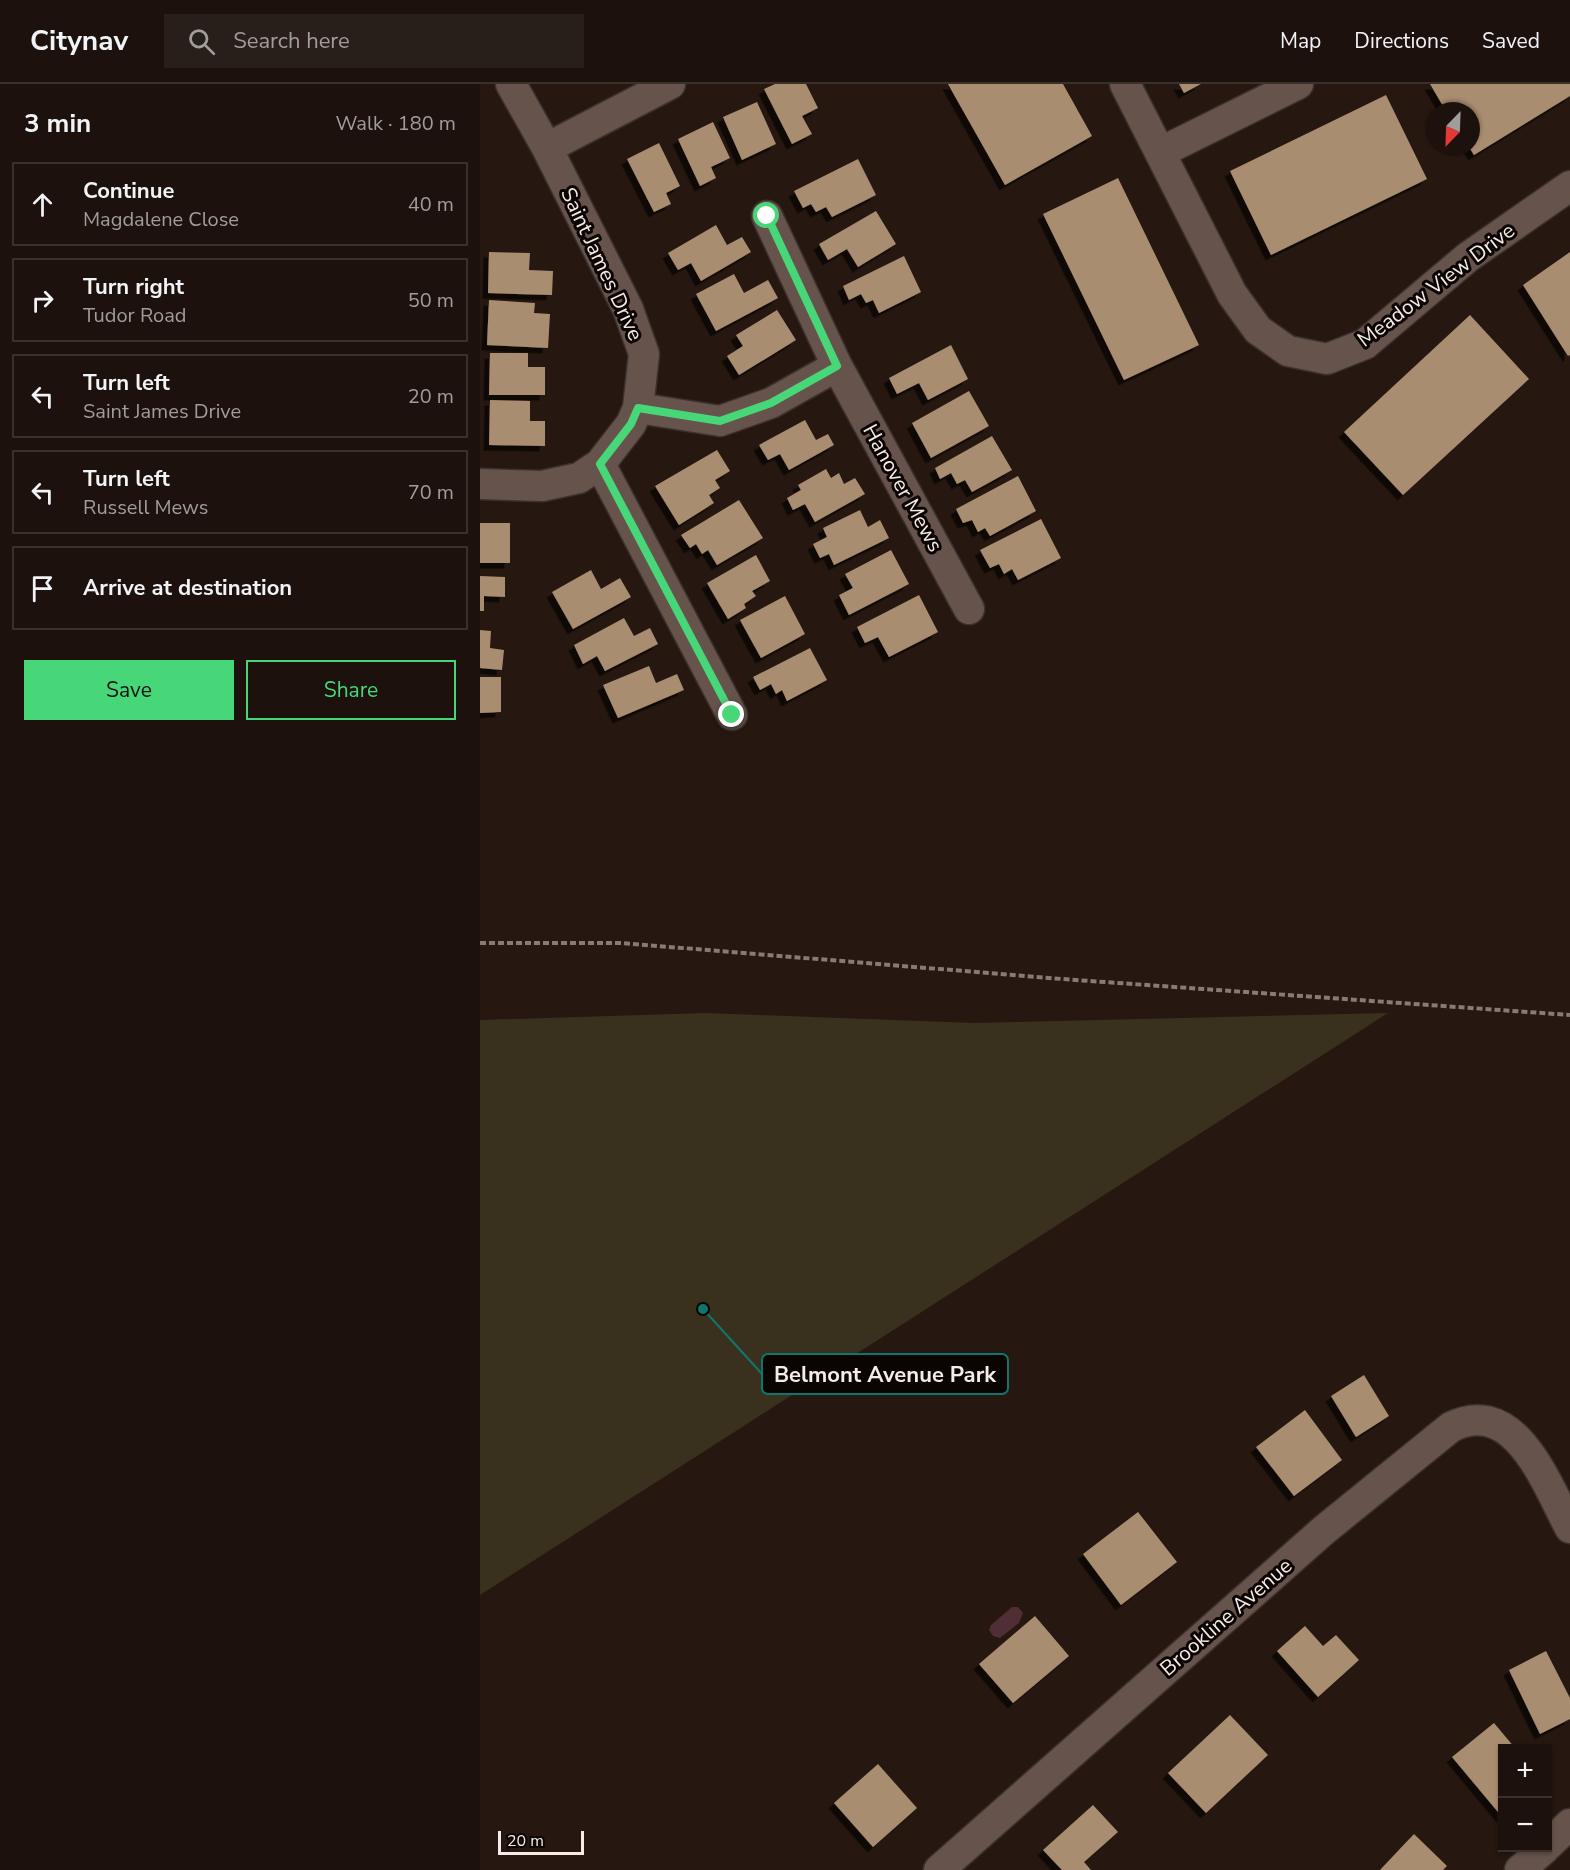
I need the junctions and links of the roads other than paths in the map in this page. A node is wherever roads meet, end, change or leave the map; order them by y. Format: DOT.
graph roads {
  1 [pos="511,84"];
  2 [pos="670,84"];
  3 [pos="1125,84"];
  4 [pos="1298,84"];
  5 [pos="547,148"];
  6 [pos="1161,152"];
  7 [pos="1570,186"];
  8 [pos="767,216"];
  9 [pos="837,366"];
  10 [pos="638,408"];
  11 [pos="600,464"];
  12 [pos="480,484"];
  13 [pos="969,609"];
  14 [pos="732,715"];
  15 [pos="1570,1528"];
  16 [pos="1570,1824"];
  17 [pos="1552,1840"];
  18 [pos="1540,1852"];
  19 [pos="939,1870"];
  20 [pos="1520,1870"];
  1 -- 5 [label="street, Saint James Drive"];
  2 -- 5 [label="street"];
  3 -- 6 [label="street, Meadow View Drive"];
  4 -- 6 [label="street"];
  5 -- 10 [label="street, Saint James Drive"];
  6 -- 7 [label="street, Meadow View Drive"];
  8 -- 9 [label="street, Hanover Mews"];
  9 -- 10 [label="street"];
  9 -- 13 [label="street, Hanover Mews"];
  10 -- 11 [label="street, Saint James Drive"];
  11 -- 12 [label="street, Saint James Drive"];
  11 -- 14 [label="street"];
  15 -- 19 [label="street, Brookline Avenue"];
  16 -- 17 [label="street"];
  18 -- 20 [label="street"];
}
